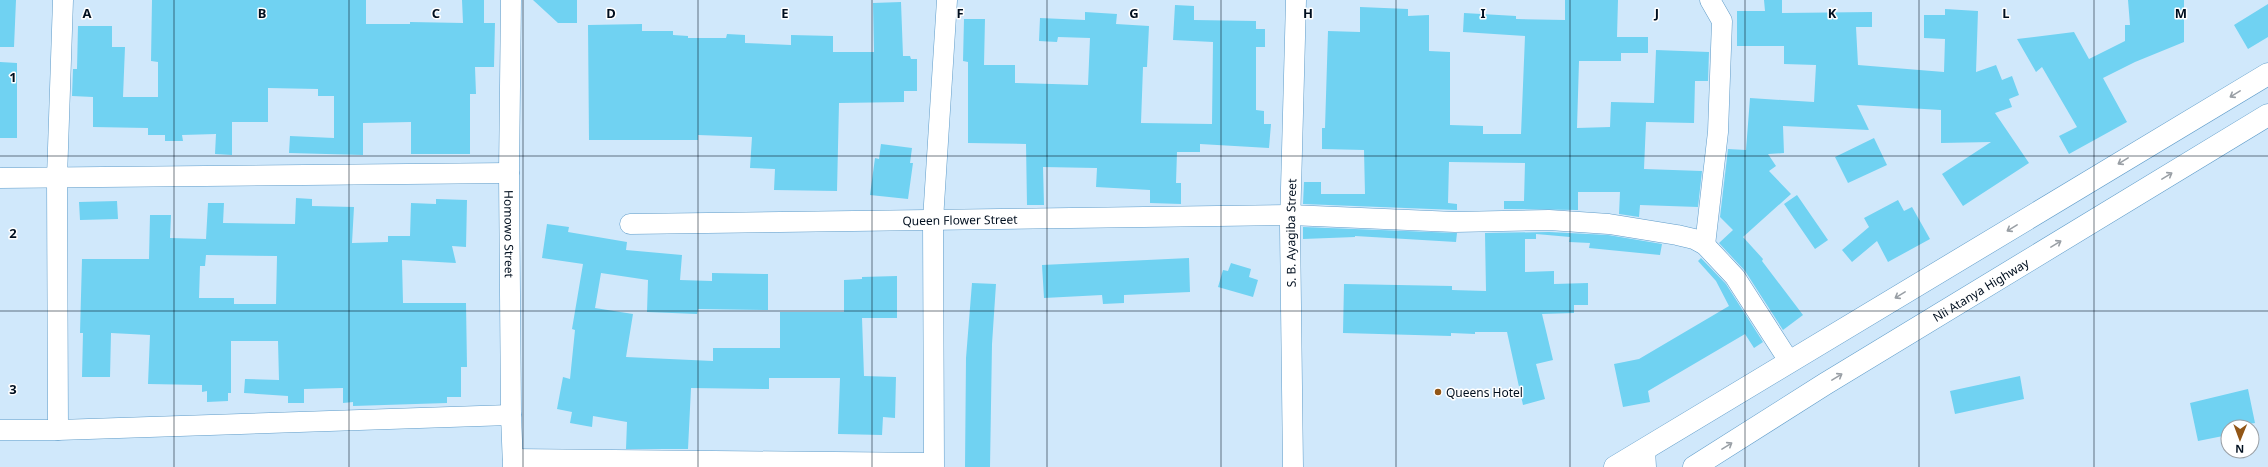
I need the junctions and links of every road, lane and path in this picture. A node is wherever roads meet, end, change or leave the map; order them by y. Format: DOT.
graph roads {
  1 [pos="63,0"];
  2 [pos="511,0"];
  3 [pos="947,0"];
  4 [pos="1296,0"];
  5 [pos="1710,0"];
  6 [pos="2268,74"];
  7 [pos="2268,115"];
  8 [pos="509,173"];
  9 [pos="0,178"];
  10 [pos="57,178"];
  11 [pos="1290,216"];
  12 [pos="932,220"];
  13 [pos="630,224"];
  14 [pos="1706,245"];
  15 [pos="1789,361"];
  16 [pos="511,415"];
  17 [pos="0,430"];
  18 [pos="58,430"];
  19 [pos="1646,458"];
  20 [pos="513,463"];
  21 [pos="933,465"];
  22 [pos="1293,467"];
  23 [pos="1615,467"];
  24 [pos="1694,467"];
  1 -- 10 [label="street"];
  2 -- 8 [label="street, Homowo Street"];
  3 -- 12 [label="street"];
  4 -- 11 [label="street, S. B. Ayagiba Street"];
  5 -- 14 [label="street"];
  6 -- 15 [label="main road, one-way"];
  24 -- 7 [label="main road, Nii Atanya Highway, one-way"];
  8 -- 10 [label="street"];
  8 -- 16 [label="street, Homowo Street"];
  9 -- 10 [label="street"];
  10 -- 18 [label="street"];
  11 -- 12 [label="street, Queen Flower Street"];
  11 -- 14 [label="street, Queen Flower Street"];
  11 -- 22 [label="street, S. B. Ayagiba Street"];
  12 -- 13 [label="street, Queen Flower Street"];
  12 -- 21 [label="street"];
  14 -- 15 [label="street"];
  15 -- 19 [label="main road"];
  16 -- 18 [label="street"];
  16 -- 20 [label="street, Homowo Street"];
  17 -- 18 [label="street"];
  19 -- 23 [label="main road"];
  20 -- 21 [label="street"];
}
